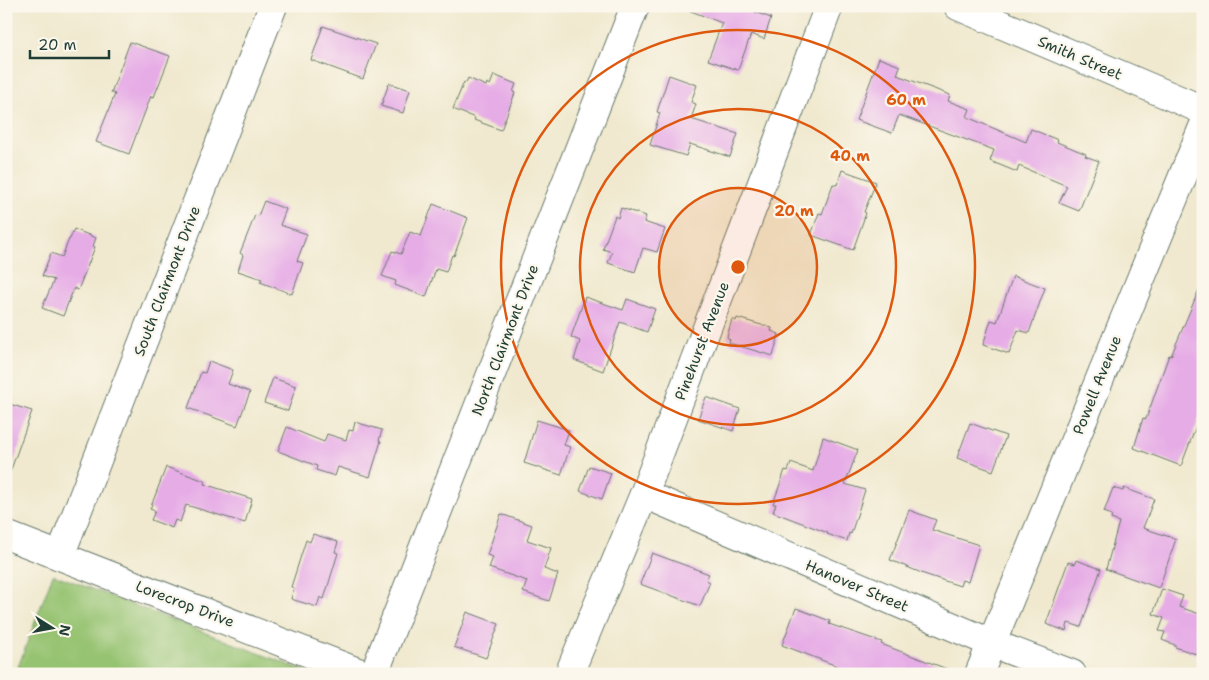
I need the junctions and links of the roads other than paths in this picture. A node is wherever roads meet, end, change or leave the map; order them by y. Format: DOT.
graph roads {
  1 [pos="273,6"];
  2 [pos="635,6"];
  3 [pos="830,6"];
  4 [pos="958,6"];
  5 [pos="1203,110"];
  6 [pos="1203,127"];
  7 [pos="644,494"];
  8 [pos="6,535"];
  9 [pos="60,556"];
  10 [pos="990,643"];
  11 [pos="363,674"];
  12 [pos="374,674"];
  13 [pos="569,674"];
  14 [pos="979,674"];
  15 [pos="1072,674"];
  1 -- 9 [label="street, South Clairmont Drive"];
  2 -- 12 [label="street, North Clairmont Drive"];
  3 -- 7 [label="street, Pinehurst Avenue"];
  4 -- 5 [label="street, Smith Street"];
  6 -- 10 [label="street, Powell Avenue"];
  7 -- 10 [label="street, Hanover Street"];
  7 -- 13 [label="street, Pinehurst Avenue"];
  8 -- 9 [label="street, Lorecrop Drive"];
  9 -- 11 [label="street, Lorecrop Drive"];
  10 -- 14 [label="street, Powell Avenue"];
  10 -- 15 [label="street, Hanover Street"];
}
